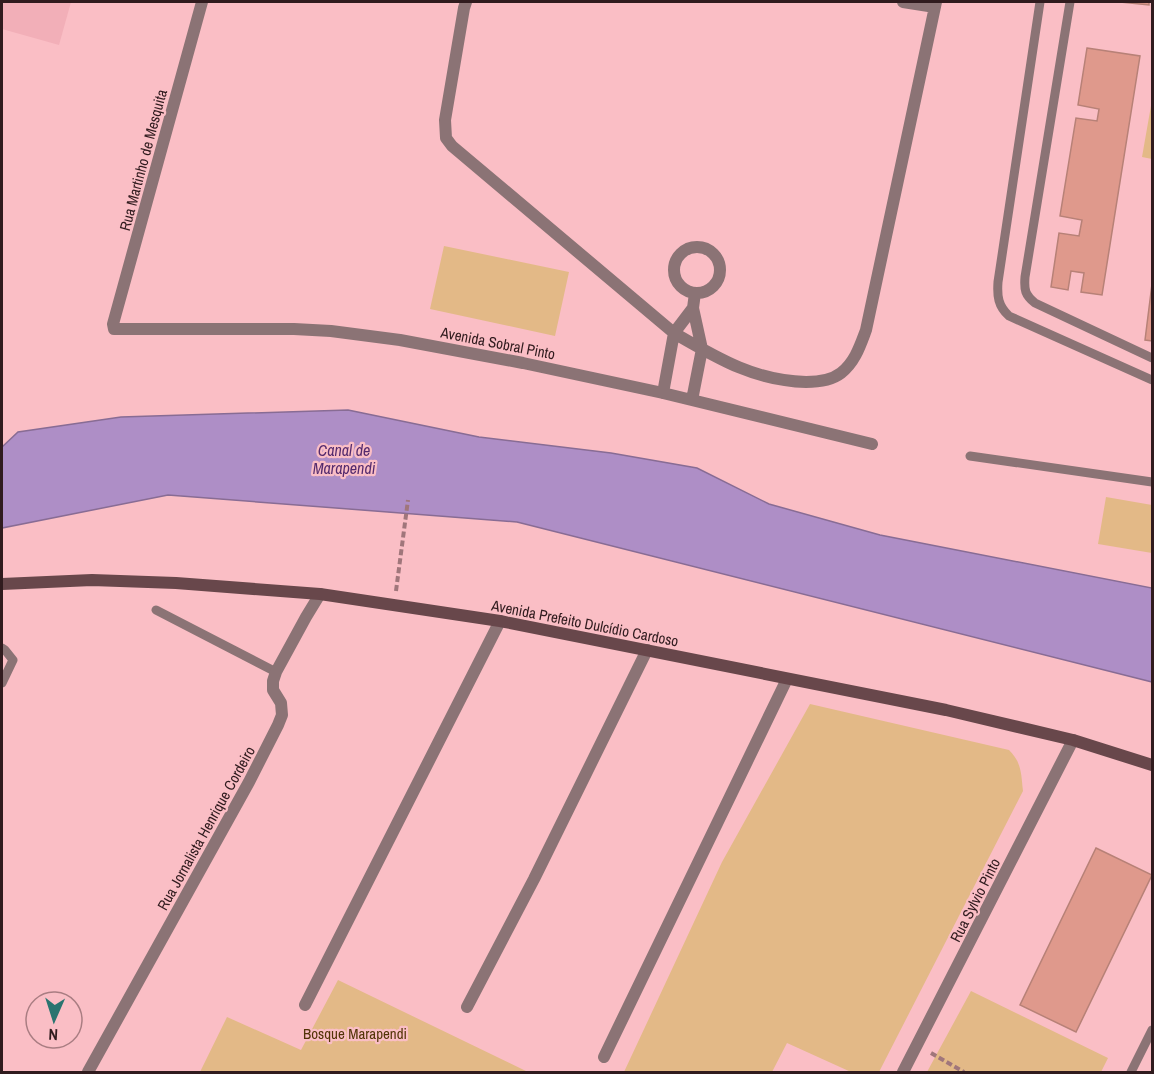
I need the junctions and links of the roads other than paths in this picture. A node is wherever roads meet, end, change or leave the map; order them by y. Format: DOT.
graph roads {
  1 [pos="202,2"];
  2 [pos="466,2"];
  3 [pos="903,2"];
  4 [pos="1040,2"];
  5 [pos="1070,2"];
  6 [pos="935,4"];
  7 [pos="695,293"];
  8 [pos="693,308"];
  9 [pos="113,327"];
  10 [pos="674,333"];
  11 [pos="702,349"];
  12 [pos="1152,358"];
  13 [pos="1152,380"];
  14 [pos="663,393"];
  15 [pos="692,400"];
  16 [pos="872,444"];
  17 [pos="970,456"];
  18 [pos="1152,482"];
  19 [pos="2,584"];
  20 [pos="320,594"];
  21 [pos="156,610"];
  22 [pos="500,621"];
  23 [pos="2,648"];
  24 [pos="647,650"];
  25 [pos="276,672"];
  26 [pos="787,679"];
  27 [pos="2,683"];
  28 [pos="1073,740"];
  29 [pos="1152,765"];
  30 [pos="305,1005"];
  31 [pos="467,1007"];
  32 [pos="1152,1030"];
  33 [pos="604,1057"];
  34 [pos="88,1072"];
  35 [pos="903,1072"];
  36 [pos="1131,1072"];
  1 -- 9 [label="street, Rua Martinho de Mesquita"];
  2 -- 10 [label="street"];
  3 -- 6 [label="street"];
  4 -- 13 [label="lane"];
  5 -- 12 [label="lane"];
  6 -- 11 [label="street"];
  7 -- 8 [label="street"];
  8 -- 10 [label="street"];
  8 -- 11 [label="street"];
  9 -- 14 [label="street, Avenida Sobral Pinto"];
  10 -- 11 [label="street"];
  10 -- 14 [label="street"];
  11 -- 15 [label="street"];
  14 -- 15 [label="street, Avenida Sobral Pinto"];
  15 -- 16 [label="street, Avenida Sobral Pinto"];
  17 -- 18 [label="lane"];
  19 -- 20 [label="street, Avenida Prefeito Dulcídio Cardoso"];
  20 -- 22 [label="street, Avenida Prefeito Dulcídio Cardoso"];
  20 -- 25 [label="street"];
  21 -- 25 [label="lane"];
  22 -- 24 [label="street, Avenida Prefeito Dulcídio Cardoso"];
  22 -- 30 [label="street"];
  23 -- 27 [label="lane"];
  24 -- 26 [label="street, Avenida Prefeito Dulcídio Cardoso"];
  24 -- 31 [label="street"];
  25 -- 34 [label="street, Rua Jornalista Henrique Cordeiro"];
  26 -- 28 [label="street, Avenida Prefeito Dulcídio Cardoso"];
  26 -- 33 [label="street"];
  28 -- 29 [label="street, Avenida Prefeito Dulcídio Cardoso"];
  28 -- 35 [label="street, Rua Sylvio Pinto"];
  32 -- 36 [label="lane"];
}
